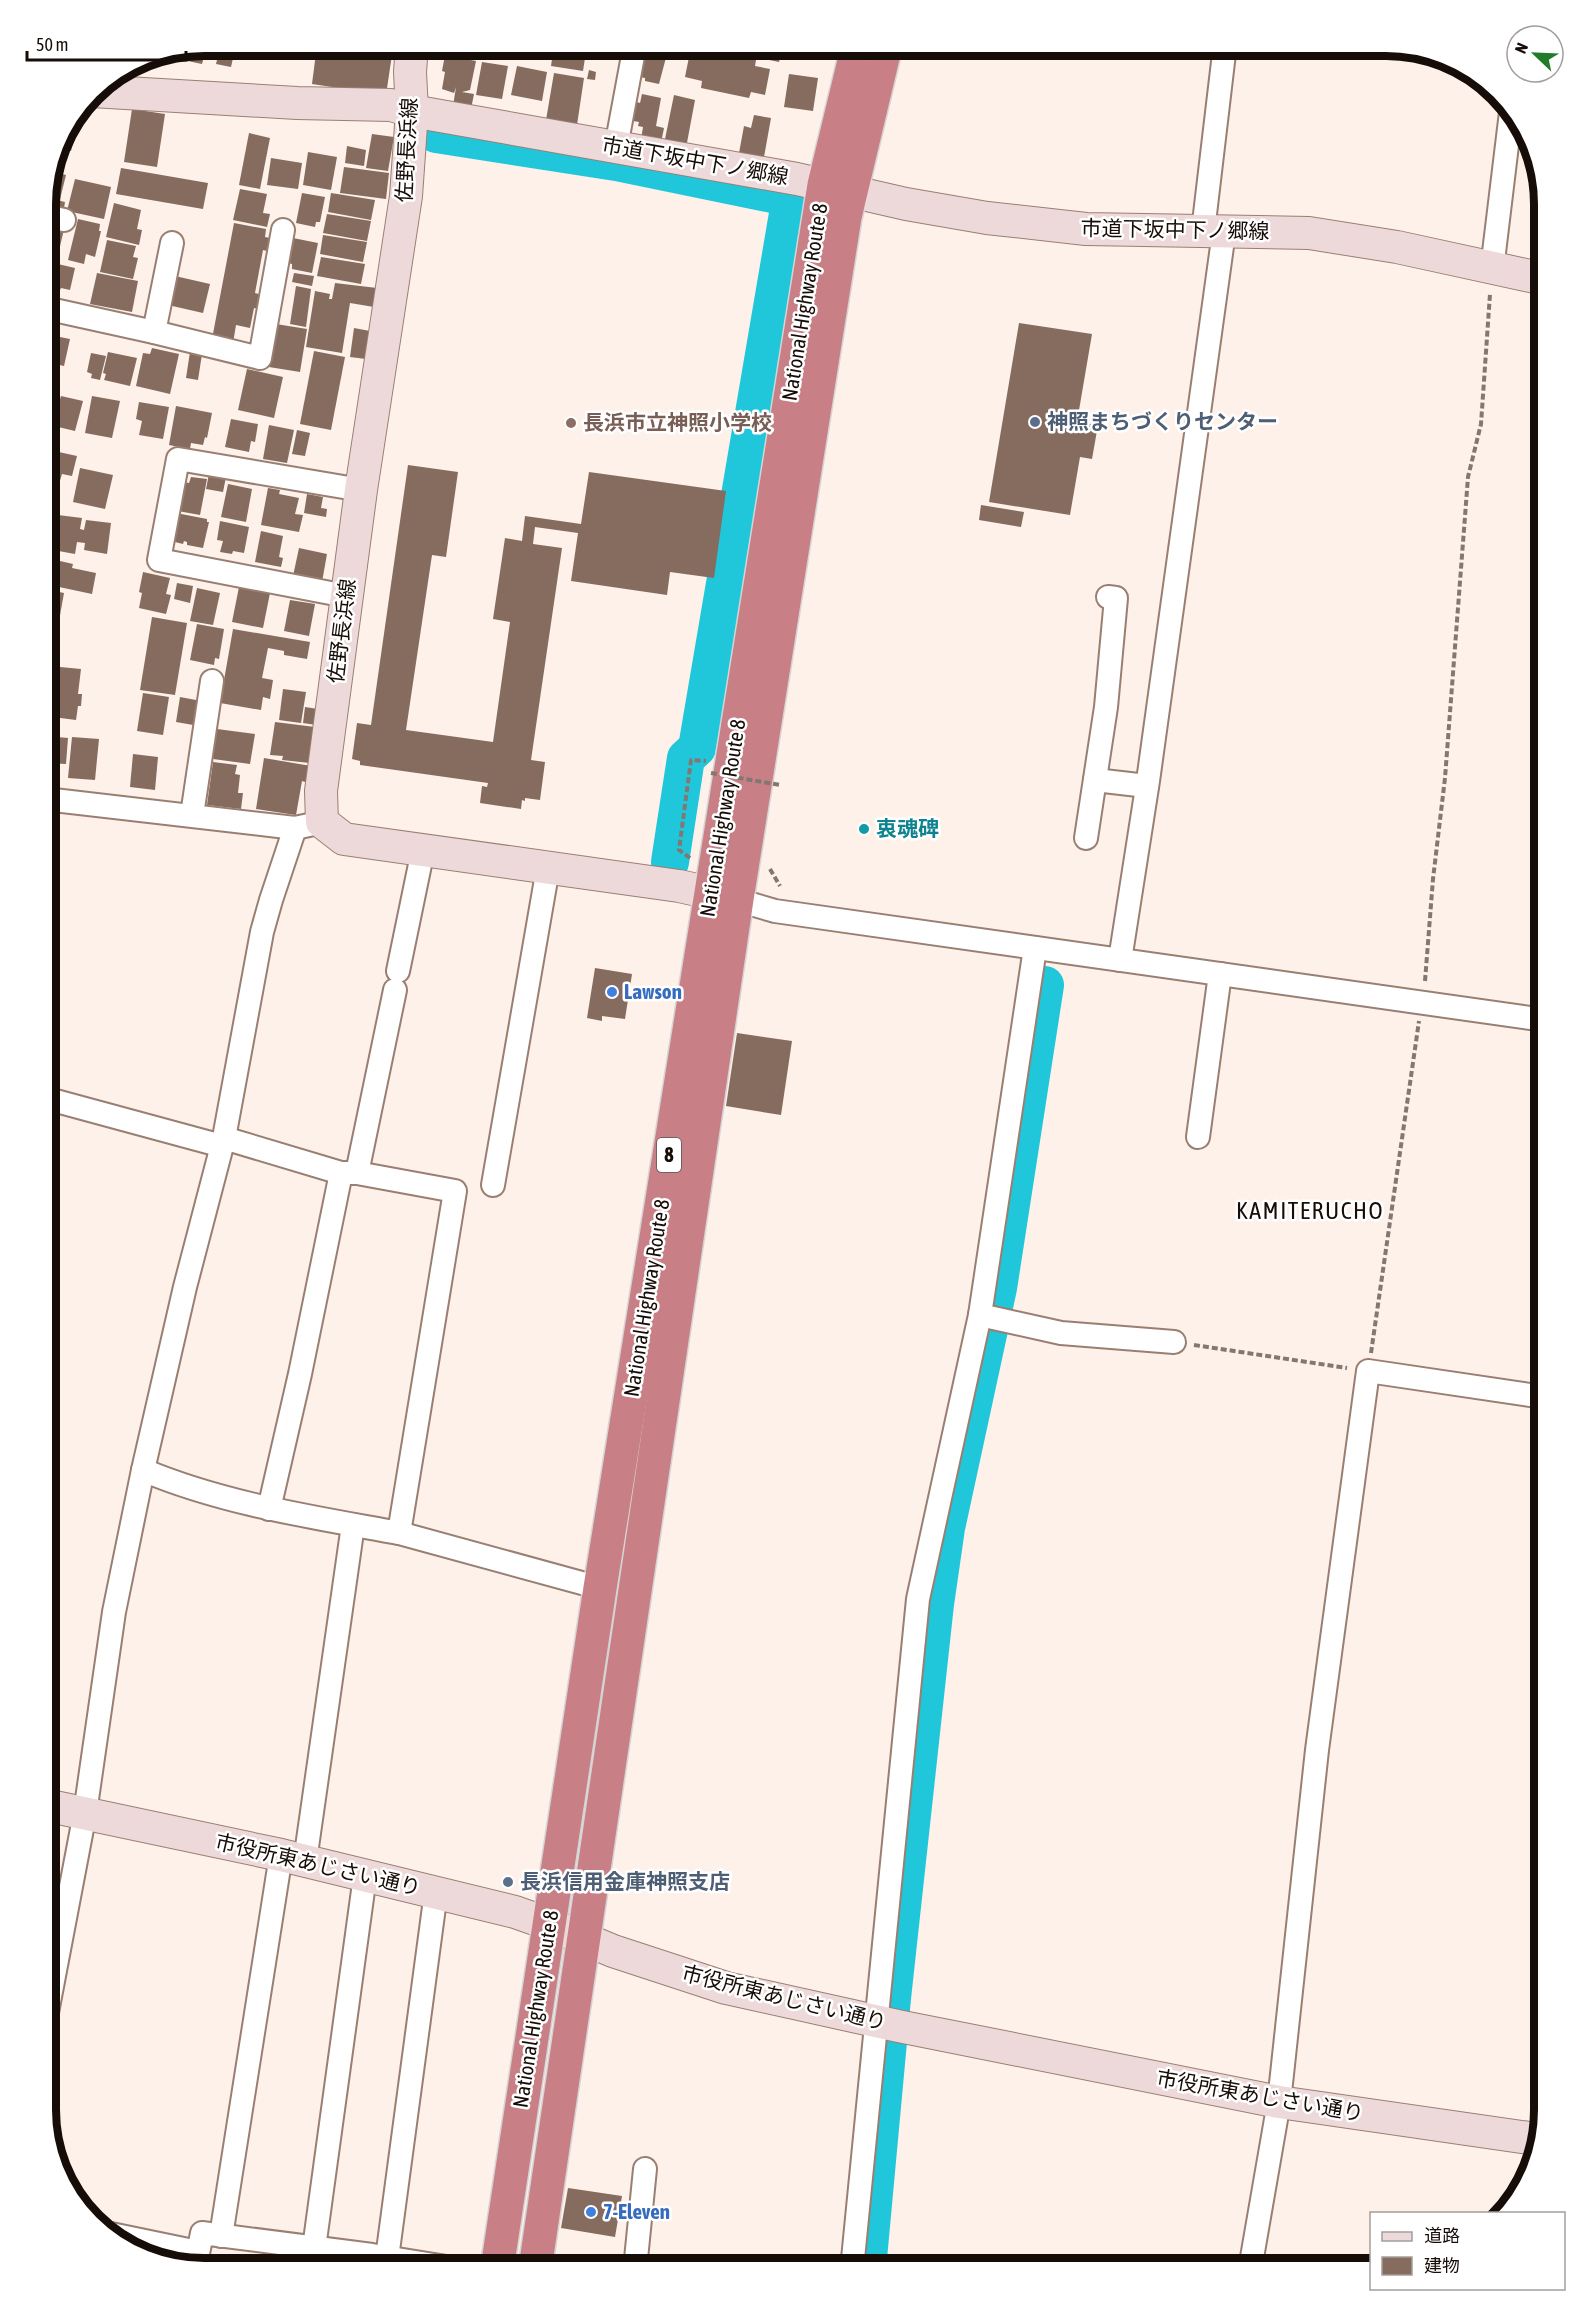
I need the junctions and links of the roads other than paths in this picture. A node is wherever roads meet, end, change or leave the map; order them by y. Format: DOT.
graph roads {
  1 [pos="411,55"];
  2 [pos="633,55"];
  3 [pos="856,56"];
  4 [pos="882,56"];
  5 [pos="1224,56"];
  6 [pos="107,92"];
  7 [pos="412,111"];
  8 [pos="1510,122"];
  9 [pos="616,147"];
  10 [pos="837,188"];
  11 [pos="283,230"];
  12 [pos="1214,231"];
  13 [pos="172,243"];
  14 [pos="1492,269"];
  15 [pos="1534,277"];
  16 [pos="56,311"];
  17 [pos="154,332"];
  18 [pos="361,490"];
  19 [pos="346,596"];
  20 [pos="1108,597"];
  21 [pos="212,681"];
  22 [pos="1095,780"];
  23 [pos="1148,786"];
  24 [pos="56,800"];
  25 [pos="192,815"];
  26 [pos="308,825"];
  27 [pos="1086,838"];
  28 [pos="423,850"];
  29 [pos="548,868"];
  30 [pos="724,896"];
  31 [pos="1035,948"];
  32 [pos="1120,960"];
  33 [pos="1220,974"];
  34 [pos="1534,1019"];
  35 [pos="56,1101"];
  36 [pos="1198,1137"];
  37 [pos="223,1142"];
  38 [pos="349,1173"];
  39 [pos="493,1185"];
  40 [pos="980,1316"];
  41 [pos="1174,1342"];
  42 [pos="1534,1396"];
  43 [pos="143,1470"];
  44 [pos="268,1509"];
  45 [pos="353,1525"];
  46 [pos="399,1533"];
  47 [pos="600,1588"];
  48 [pos="56,1807"];
  49 [pos="85,1814"];
  50 [pos="293,1858"];
  51 [pos="365,1875"];
  52 [pos="436,1892"];
  53 [pos="549,1924"];
  54 [pos="583,1939"];
  55 [pos="56,1966"];
  56 [pos="885,2023"];
  57 [pos="1279,2102"];
  58 [pos="1530,2138"];
  59 [pos="645,2169"];
  60 [pos="221,2236"];
  61 [pos="133,2241"];
  62 [pos="306,2247"];
  63 [pos="187,2257"];
  64 [pos="196,2258"];
  65 [pos="300,2258"];
  66 [pos="361,2258"];
  67 [pos="376,2258"];
  68 [pos="499,2258"];
  69 [pos="537,2258"];
  70 [pos="636,2258"];
  71 [pos="853,2258"];
  72 [pos="1252,2258"];
  1 -- 7 [label="street, 佐野長浜線"];
  2 -- 9 [label="street"];
  3 -- 10 [label="highway, National Highway Route 8 / 8"];
  4 -- 10 [label="highway, National Highway Route 8 / 8"];
  5 -- 12 [label="street"];
  6 -- 7 [label="street, 市道下坂中下ノ郷線"];
  7 -- 9 [label="street, 市道下坂中下ノ郷線"];
  7 -- 18 [label="street, 佐野長浜線"];
  8 -- 14 [label="street"];
  9 -- 10 [label="street, 市道下坂中下ノ郷線"];
  10 -- 12 [label="street, 市道下坂中下ノ郷線"];
  10 -- 30 [label="highway, National Highway Route 8 / 8"];
  11 -- 17 [label="street"];
  12 -- 14 [label="street, 市道下坂中下ノ郷線"];
  12 -- 23 [label="street"];
  13 -- 17 [label="street"];
  14 -- 15 [label="street, 市道下坂中下ノ郷線"];
  16 -- 17 [label="street"];
  18 -- 19 [label="street, 佐野長浜線"];
  18 -- 19 [label="street"];
  19 -- 26 [label="street, 佐野長浜線"];
  20 -- 22 [label="street"];
  21 -- 25 [label="street"];
  22 -- 23 [label="street"];
  22 -- 27 [label="street"];
  23 -- 32 [label="street"];
  24 -- 25 [label="street"];
  25 -- 26 [label="street"];
  26 -- 28 [label="street"];
  26 -- 37 [label="street"];
  28 -- 29 [label="street"];
  28 -- 38 [label="street"];
  29 -- 30 [label="street"];
  29 -- 39 [label="street"];
  30 -- 31 [label="street"];
  30 -- 47 [label="highway, National Highway Route 8 / 8"];
  30 -- 54 [label="highway, National Highway Route 8 / 8"];
  31 -- 32 [label="street"];
  31 -- 40 [label="street"];
  32 -- 33 [label="street"];
  33 -- 34 [label="street"];
  33 -- 36 [label="street"];
  35 -- 37 [label="street"];
  37 -- 38 [label="street"];
  37 -- 43 [label="street"];
  38 -- 44 [label="street"];
  38 -- 46 [label="street"];
  40 -- 41 [label="street"];
  40 -- 56 [label="street"];
  42 -- 57 [label="street"];
  43 -- 44 [label="street"];
  43 -- 49 [label="street"];
  44 -- 45 [label="street"];
  45 -- 46 [label="street"];
  45 -- 50 [label="street"];
  46 -- 47 [label="street"];
  47 -- 53 [label="highway, National Highway Route 8 / 8"];
  48 -- 49 [label="street, 市役所東あじさい通り"];
  49 -- 50 [label="street, 市役所東あじさい通り"];
  49 -- 55 [label="street"];
  50 -- 51 [label="street, 市役所東あじさい通り"];
  50 -- 60 [label="street"];
  51 -- 52 [label="street, 市役所東あじさい通り"];
  51 -- 62 [label="street"];
  52 -- 53 [label="street, 市役所東あじさい通り"];
  52 -- 67 [label="street"];
  53 -- 54 [label="street, 市役所東あじさい通り"];
  53 -- 68 [label="highway, National Highway Route 8 / 8"];
  54 -- 56 [label="street, 市役所東あじさい通り"];
  54 -- 69 [label="highway, National Highway Route 8 / 8"];
  56 -- 57 [label="street, 市役所東あじさい通り"];
  56 -- 71 [label="street"];
  57 -- 58 [label="street, 市役所東あじさい通り"];
  57 -- 72 [label="street"];
  59 -- 70 [label="street"];
  60 -- 62 [label="street"];
  60 -- 64 [label="street"];
  61 -- 63 [label="street"];
  62 -- 65 [label="street"];
  62 -- 66 [label="street"];
}
